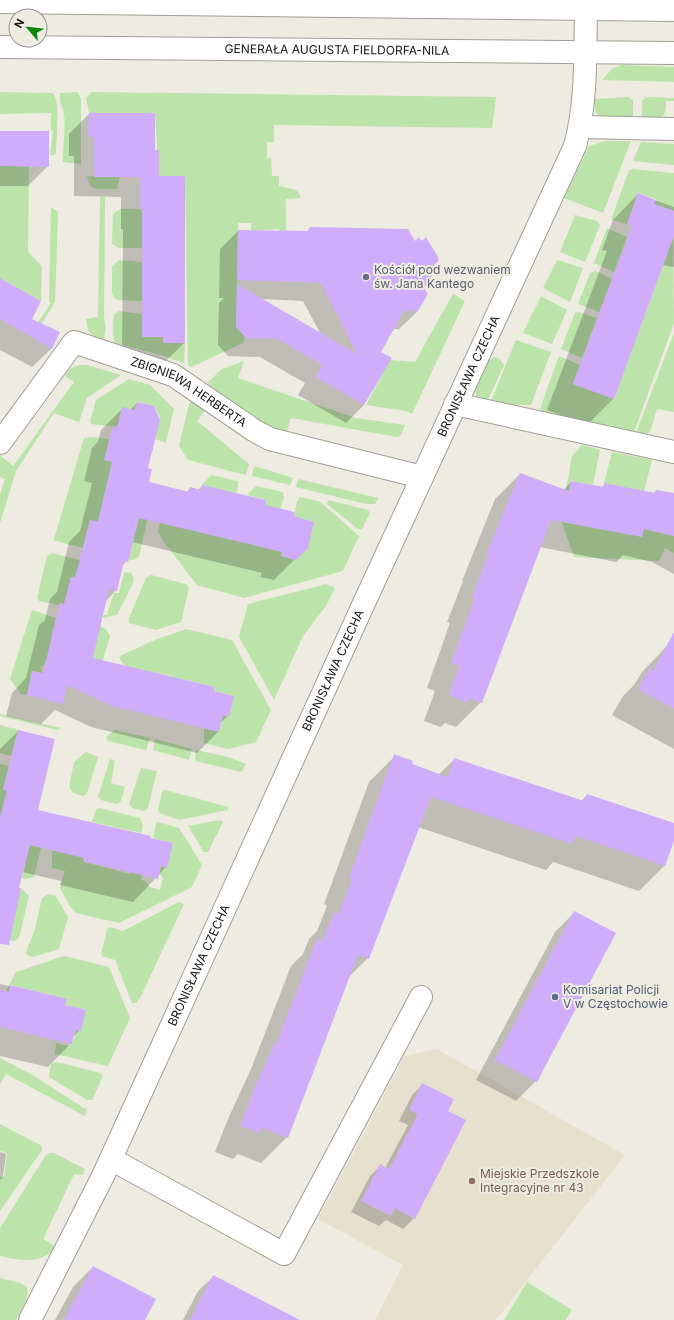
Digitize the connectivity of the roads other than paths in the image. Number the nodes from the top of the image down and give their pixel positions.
1 (0, 2) edge
2 (586, 8) junction
3 (674, 10) edge
4 (0, 47) edge
5 (585, 51) junction
6 (674, 53) edge
7 (580, 127) junction
8 (674, 129) edge
9 (455, 404) junction
10 (0, 443) edge
11 (674, 452) edge
12 (422, 477) junction
13 (421, 997) dead end
14 (110, 1159) junction
15 (30, 1320) edge

1 - 2 street
2 - 3 street
2 - 5 street, BRONISŁAWA CZECHA
4 - 5 street, GENERAŁA AUGUSTA FIELDORFA-NILA
5 - 6 street, GENERAŁA AUGUSTA FIELDORFA-NILA
5 - 7 street, BRONISŁAWA CZECHA
7 - 8 street
7 - 9 street, BRONISŁAWA CZECHA
9 - 11 street
9 - 12 street, BRONISŁAWA CZECHA
10 - 12 street, ZBIGNIEWA HERBERTA
12 - 14 street, BRONISŁAWA CZECHA
13 - 14 street
14 - 15 street, BRONISŁAWA CZECHA

